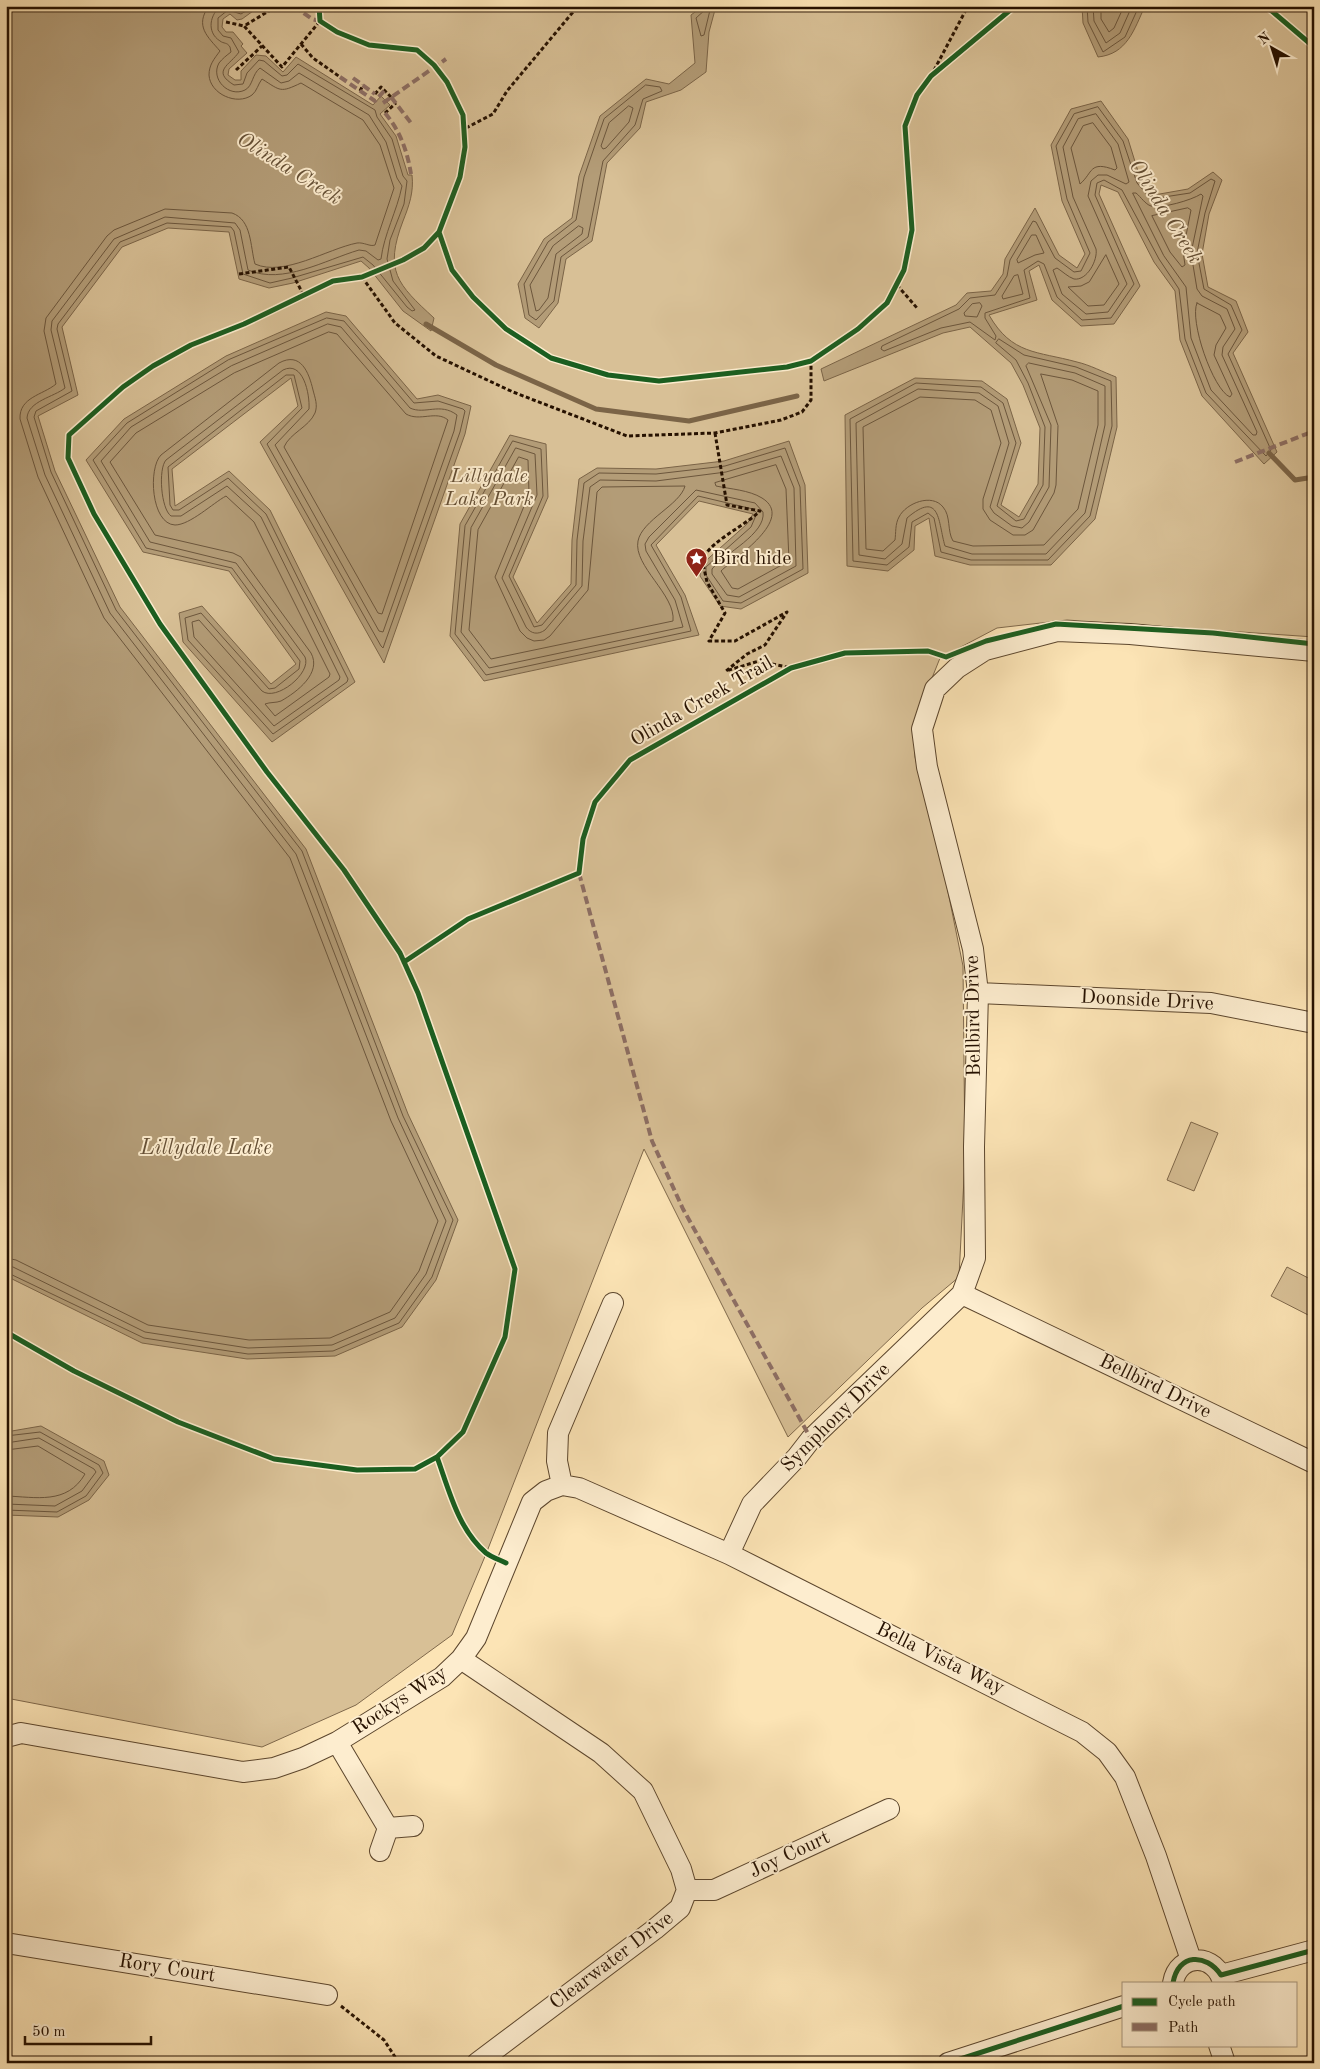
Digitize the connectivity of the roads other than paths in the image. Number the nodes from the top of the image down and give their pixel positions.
1 (1314, 651) edge
2 (978, 993) junction
3 (1314, 1023) edge
4 (962, 1294) junction
5 (613, 1303) dead end
6 (1314, 1463) edge
7 (562, 1485) junction
8 (729, 1554) junction
9 (461, 1659) junction
10 (6, 1737) edge
11 (337, 1742) junction
12 (889, 1809) dead end
13 (413, 1826) dead end
14 (388, 1828) junction
15 (380, 1851) dead end
16 (687, 1890) junction
17 (6, 1943) edge
18 (1314, 1950) edge
19 (1191, 1960) junction
20 (1222, 1979) edge
21 (1173, 1982) edge
22 (327, 1995) road end
23 (1122, 2007) edge
24 (1219, 2046) edge
25 (477, 2063) edge
26 (948, 2063) edge
27 (1225, 2063) edge

1 - 2 street, Bellbird Drive
2 - 3 street, Doonside Drive
2 - 4 street, Bellbird Drive
4 - 6 street, Bellbird Drive
4 - 8 street, Symphony Drive
5 - 7 street
7 - 8 street, Bella Vista Way
7 - 9 street, Rockys Way
8 - 19 street, Bella Vista Way
9 - 11 street, Rockys Way
9 - 16 street, Clearwater Drive
10 - 11 street, Rockys Way
11 - 14 street
12 - 16 street, Joy Court
13 - 14 street
14 - 15 street
16 - 25 street, Clearwater Drive
17 - 22 street, Rory Court
18 - 20 street
19 - 20 street
19 - 21 street
23 - 26 street
24 - 27 street

